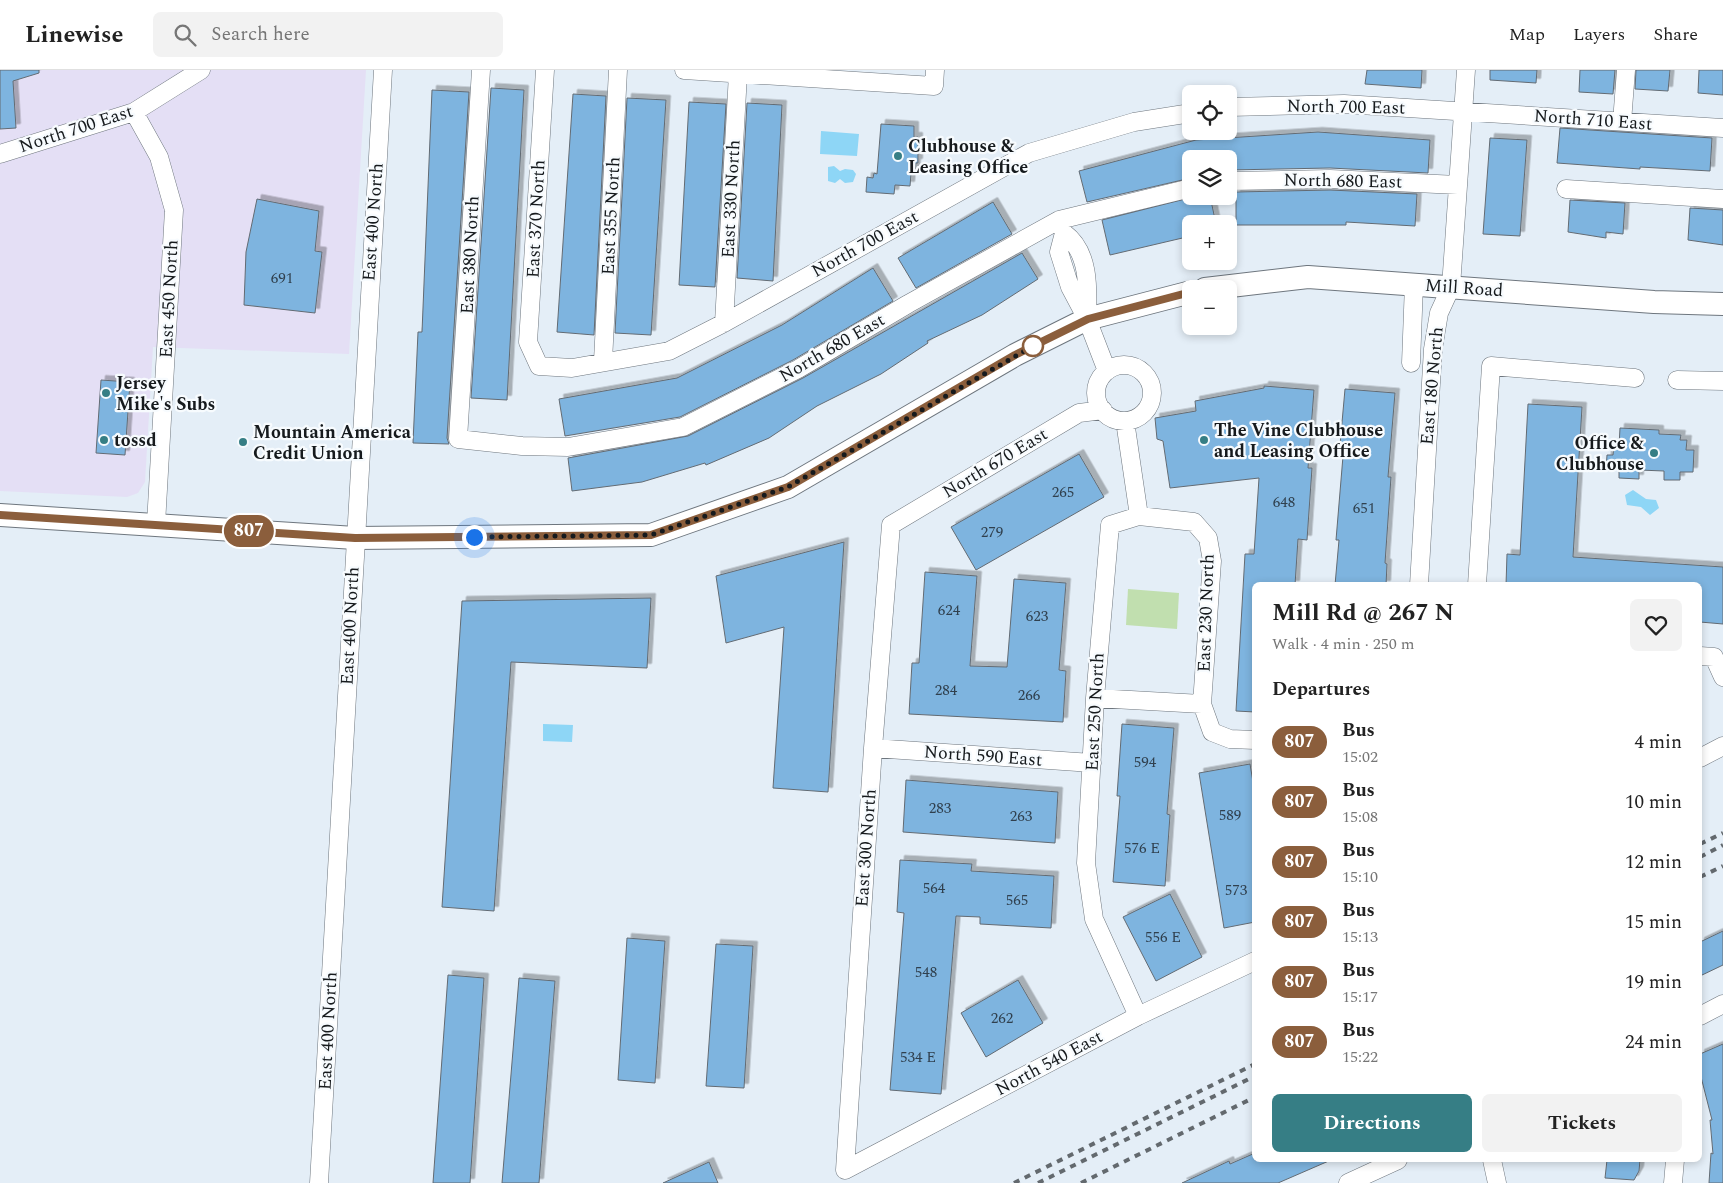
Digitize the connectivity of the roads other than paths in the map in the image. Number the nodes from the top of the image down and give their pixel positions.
1 (201, 70) edge
2 (383, 70) edge
3 (481, 70) edge
4 (545, 70) edge
5 (618, 70) edge
6 (684, 70) edge
7 (1466, 70) edge
8 (1626, 70) edge
9 (738, 74) junction
10 (934, 78) edge
11 (1237, 107) edge
12 (1463, 110) junction
13 (134, 112) junction
14 (1182, 114) edge
15 (1622, 122) junction
16 (1723, 128) edge
17 (0, 154) edge
18 (1237, 181) edge
19 (1458, 185) junction
20 (1566, 189) dead end
21 (1182, 190) edge
22 (1723, 199) edge
23 (1414, 284) junction
24 (1237, 285) edge
25 (1451, 287) junction
26 (1182, 294) edge
27 (1723, 304) edge
28 (1088, 319) junction
29 (724, 323) junction
30 (603, 361) junction
31 (1411, 363) dead end
32 (539, 366) joint
33 (1107, 371) junction
34 (1636, 378) dead end
35 (1677, 380) dead end
36 (1723, 380) edge
37 (1102, 410) junction
38 (1125, 421) junction
39 (458, 439) joint
40 (0, 515) edge
41 (1139, 516) junction
42 (156, 524) junction
43 (891, 525) joint
44 (355, 538) junction
45 (1420, 582) edge
46 (1477, 582) edge
47 (1702, 656) edge
48 (1723, 677) edge
49 (1095, 698) junction
50 (1202, 704) junction
51 (1252, 740) edge
52 (1723, 746) edge
53 (873, 748) junction
54 (1702, 757) edge
55 (1092, 764) junction
56 (1252, 963) edge
57 (1723, 1004) edge
58 (1702, 1015) edge
59 (1138, 1016) junction
60 (1394, 1162) edge
61 (1492, 1162) edge
62 (1675, 1162) edge
63 (845, 1170) joint
64 (319, 1183) edge
65 (1348, 1183) edge
66 (1497, 1183) edge
67 (1673, 1183) edge

1 - 13 street, North 700 East
2 - 44 street, East 400 North
3 - 39 street, East 380 North
4 - 32 street, East 370 North
5 - 30 street, East 355 North
6 - 9 street
7 - 12 street, East 180 North
8 - 15 street
9 - 10 street
9 - 29 street, East 330 North
11 - 12 street, North 700 East
12 - 15 street, North 710 East
12 - 19 street, East 180 North
13 - 17 street, North 700 East
13 - 42 street, East 450 North
14 - 29 street, North 700 East
15 - 16 street, North 710 East
18 - 19 street, North 680 East
19 - 25 street, East 180 North
20 - 22 street
21 - 39 street, North 680 East
23 - 24 main road, Mill Road
23 - 25 main road, Mill Road
23 - 31 street, East 180 North
25 - 27 main road, Mill Road
25 - 45 street, East 180 North
26 - 28 main road
28 - 33 street
28 - 44 main road
29 - 30 street, North 700 East
30 - 32 street, North 700 East
33 - 37 street
33 - 38 street
34 - 46 street
35 - 36 street
37 - 38 street
37 - 43 street, North 670 East
38 - 41 street
40 - 42 main road
41 - 49 street, East 250 North
41 - 50 street, East 230 North
42 - 44 main road
43 - 53 street, East 300 North
44 - 64 street, East 400 North
47 - 48 street
49 - 50 street
49 - 55 street, East 250 North
50 - 51 street
52 - 54 street
53 - 55 street, North 590 East
53 - 63 street, East 300 North
55 - 59 street, East 250 North
56 - 59 street, North 540 East
57 - 58 street
59 - 63 street, North 540 East
60 - 65 street
61 - 66 street
62 - 67 street

